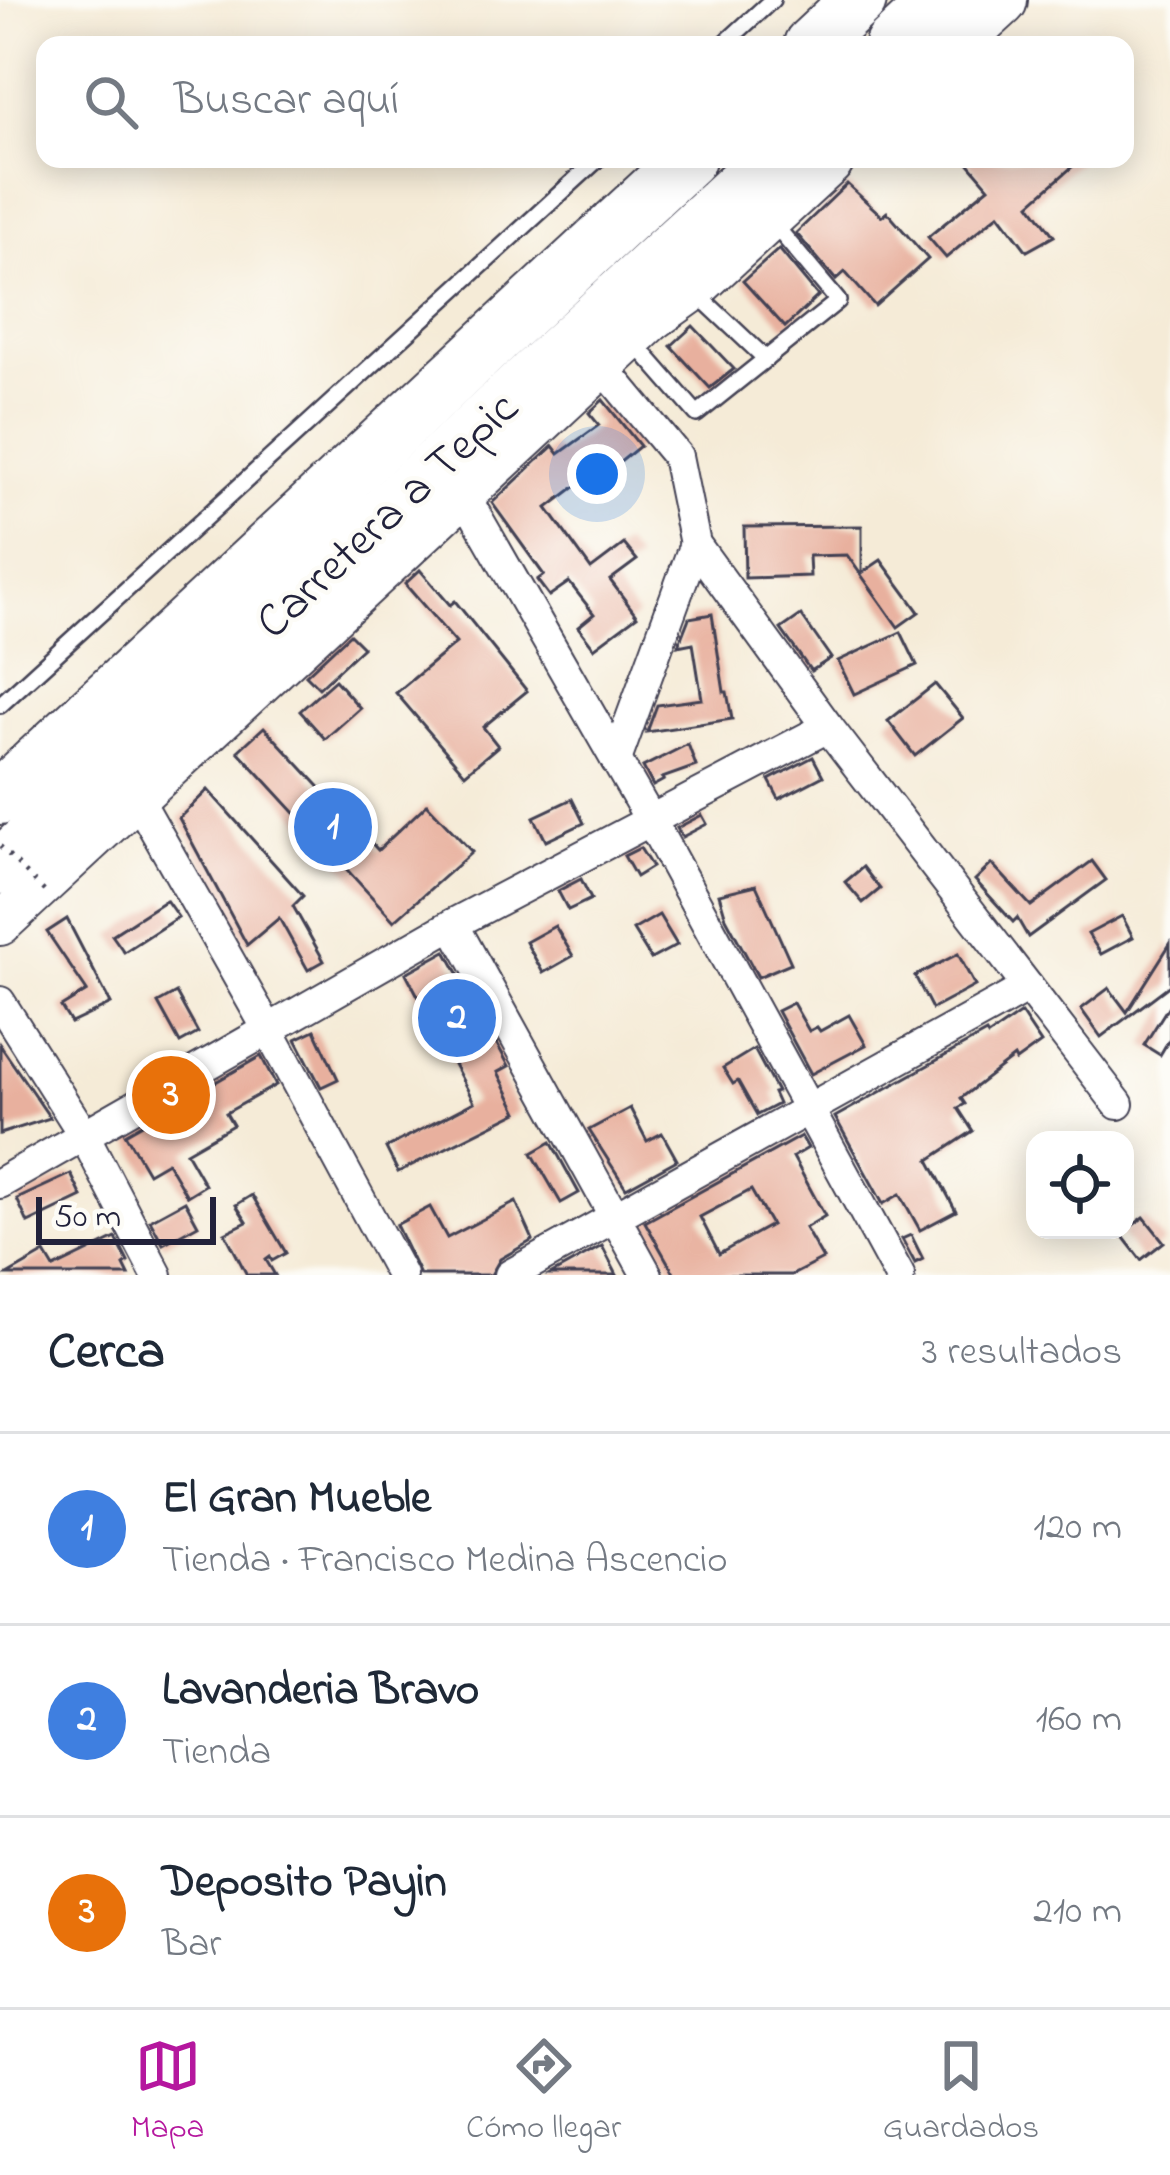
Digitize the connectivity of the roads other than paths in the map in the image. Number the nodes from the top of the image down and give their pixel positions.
1 (772, 0) edge
2 (860, 0) edge
3 (940, 0) edge
4 (1000, 0) edge
5 (732, 36) edge
6 (821, 36) edge
7 (902, 36) edge
8 (961, 36) edge
9 (588, 168) edge
10 (678, 168) edge
11 (761, 168) edge
12 (817, 168) edge
13 (766, 215) junction
14 (688, 286) junction
15 (617, 352) junction
16 (766, 359) junction
17 (449, 481) junction
18 (695, 544) junction
19 (0, 705) edge
20 (82, 720) junction
21 (828, 727) junction
22 (616, 760) junction
23 (125, 778) junction
24 (0, 797) edge
25 (650, 819) junction
26 (0, 867) edge
27 (0, 923) edge
28 (453, 925) junction
29 (1028, 987) junction
30 (0, 1002) edge
31 (269, 1030) junction
32 (1118, 1104) dead end
33 (808, 1113) junction
34 (84, 1135) junction
35 (0, 1183) edge
36 (616, 1215) junction
37 (157, 1275) edge
38 (401, 1275) edge
39 (510, 1275) edge
40 (647, 1275) edge
41 (899, 1275) edge

1 - 5 lane
2 - 6 highway
3 - 7 highway
4 - 8 highway
9 - 19 lane
10 - 20 highway, Carretera a Tepic
11 - 17 highway, Carretera a Tepic
12 - 13 highway
13 - 14 highway
13 - 16 lane
14 - 15 main road
14 - 16 lane
14 - 17 highway
15 - 16 lane
15 - 17 main road
15 - 18 street
17 - 22 street
17 - 23 highway, Carretera a Tepic
18 - 21 street
18 - 22 street
20 - 23 street
20 - 24 highway, Carretera a Tepic
21 - 25 street
21 - 29 street
22 - 25 street
23 - 26 highway, Carretera a Tepic
23 - 27 main road
23 - 31 street
25 - 28 street
25 - 33 street
28 - 31 street
28 - 36 street
29 - 32 street
29 - 33 street
30 - 34 street
31 - 34 street
31 - 38 street
33 - 36 street
33 - 41 street
34 - 35 street
34 - 37 street
36 - 39 street
36 - 40 street

